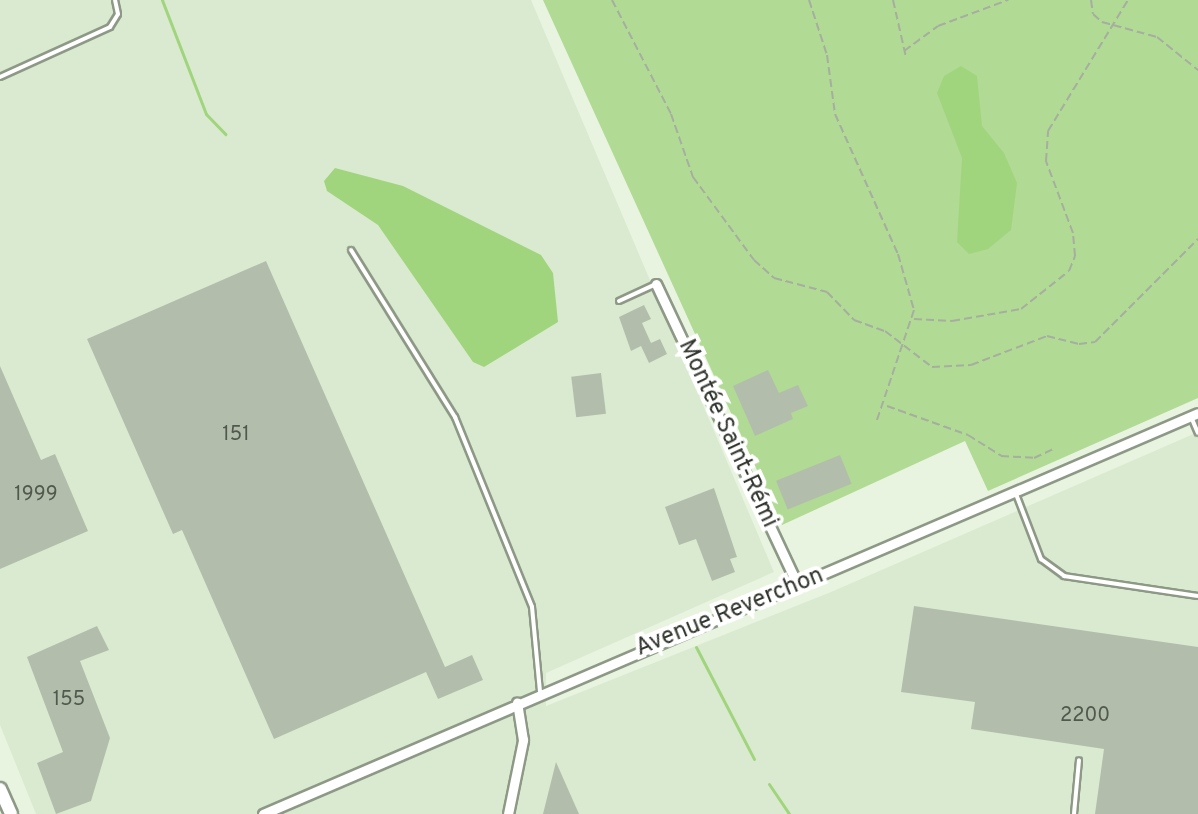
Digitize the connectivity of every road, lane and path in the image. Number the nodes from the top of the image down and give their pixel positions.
1 (115, 0) edge
2 (612, 0) edge
3 (809, 0) edge
4 (893, 0) edge
5 (1008, 0) edge
6 (1091, 0) edge
7 (1128, 0) edge
8 (1109, 25) junction
9 (904, 51) junction
10 (906, 57) dead end
11 (1198, 70) edge
12 (0, 77) edge
13 (1198, 239) edge
14 (351, 250) dead end
15 (656, 284) joint
16 (619, 301) dead end
17 (914, 319) junction
18 (903, 348) junction
19 (886, 406) junction
20 (1194, 415) edge
21 (876, 423) dead end
22 (1198, 433) edge
23 (1053, 449) dead end
24 (1016, 494) junction
25 (797, 584) junction
26 (1198, 596) edge
27 (540, 692) junction
28 (517, 702) junction
29 (1079, 760) dead end
30 (0, 789) edge
31 (11, 814) edge
32 (263, 814) edge
33 (508, 814) edge
34 (1074, 814) edge

1 - 12 lane
2 - 18 path
3 - 17 path
4 - 9 path
5 - 9 path
6 - 8 path
7 - 8 path
8 - 11 path
8 - 17 path
9 - 10 path
13 - 18 path
14 - 27 lane
15 - 16 lane
15 - 25 street, Montée Saint-Rémi
17 - 18 path
18 - 19 path
19 - 21 path
19 - 23 path
20 - 22 lane
20 - 24 street, Avenue Reverchon
24 - 25 street, Avenue Reverchon
24 - 26 lane
25 - 27 street, Avenue Reverchon
27 - 28 street, Avenue Reverchon
28 - 32 street, Avenue Reverchon
28 - 33 street
29 - 34 lane
30 - 31 main road

